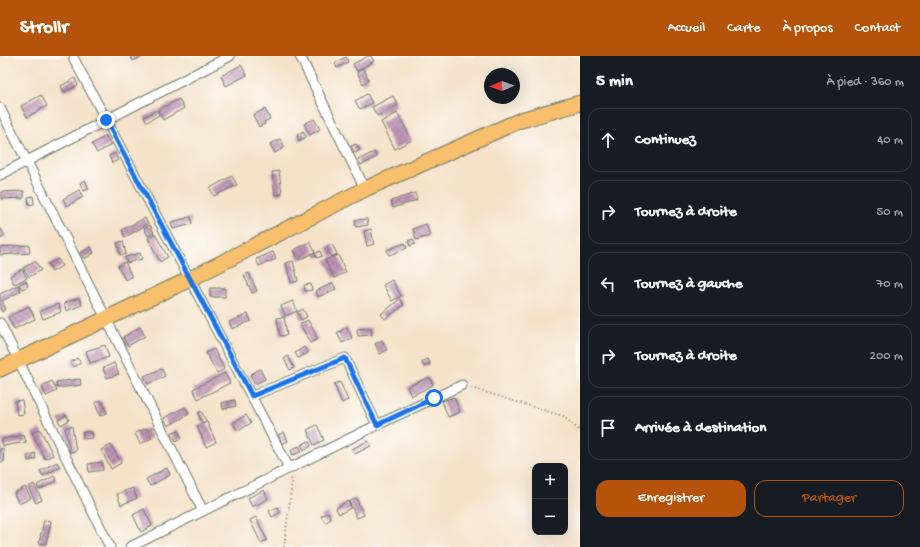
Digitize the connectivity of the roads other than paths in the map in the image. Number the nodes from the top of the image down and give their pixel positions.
1 (230, 56) edge
2 (300, 56) edge
3 (74, 59) dead end
4 (580, 103) edge
5 (0, 108) edge
6 (106, 120) junction
7 (27, 161) junction
8 (0, 175) edge
9 (366, 189) junction
10 (190, 279) junction
11 (106, 319) junction
12 (0, 323) edge
13 (18, 360) junction
14 (0, 369) edge
15 (462, 385) road end
16 (252, 396) junction
17 (377, 425) junction
18 (289, 468) junction
19 (203, 511) junction
20 (110, 547) edge
21 (130, 547) edge

1 - 6 street
2 - 9 street
3 - 6 street
4 - 9 main road
5 - 7 street
6 - 7 street
6 - 10 street
7 - 8 street
7 - 11 street
9 - 10 main road
10 - 11 main road
10 - 16 street
11 - 13 main road
11 - 19 street
12 - 13 street
13 - 14 main road
13 - 20 street
15 - 17 street
16 - 17 street
16 - 18 street
17 - 18 street
18 - 19 street
19 - 21 street

